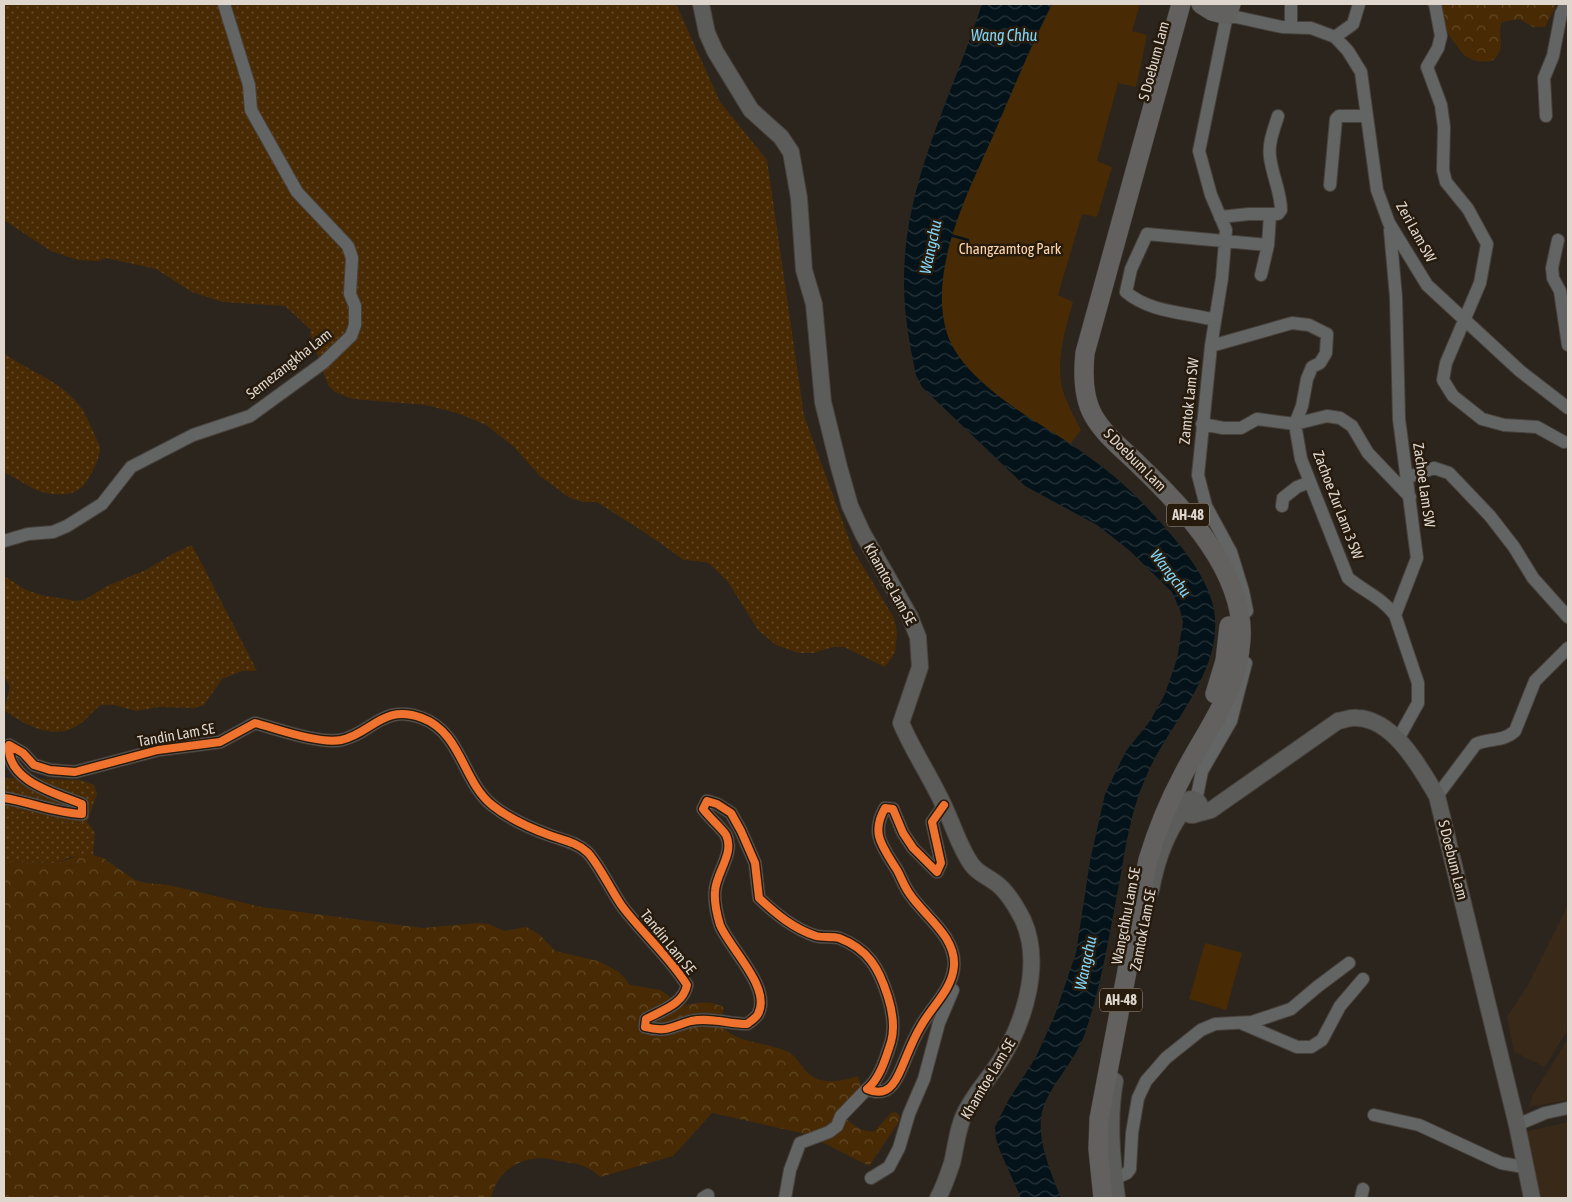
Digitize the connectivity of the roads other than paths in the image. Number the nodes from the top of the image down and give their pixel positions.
1 (224, 4) edge
2 (701, 4) edge
3 (1169, 4) edge
4 (1181, 4) edge
5 (1291, 4) edge
6 (1359, 4) edge
7 (1435, 4) edge
8 (1566, 4) edge
9 (1218, 8) edge
10 (1291, 27) junction
11 (1335, 37) junction
12 (1278, 116) dead end
13 (1367, 116) junction
14 (1546, 116) dead end
15 (1330, 185) dead end
16 (1270, 215) junction
17 (1220, 217) junction
18 (1389, 223) junction
19 (1558, 240) dead end
20 (1226, 241) junction
21 (1268, 245) junction
22 (1261, 275) dead end
23 (1215, 320) junction
24 (1465, 321) junction
25 (1568, 345) edge
26 (1211, 346) junction
27 (1568, 408) edge
28 (1202, 424) junction
29 (1295, 424) junction
30 (1564, 442) dead end
31 (1406, 478) junction
32 (1310, 482) junction
33 (1410, 497) junction
34 (1282, 506) dead end
35 (4, 541) edge
36 (1395, 615) junction
37 (1568, 617) edge
38 (1568, 648) edge
39 (1199, 735) junction
40 (1398, 739) junction
41 (1172, 784) junction
42 (1437, 796) junction
43 (4, 798) edge
44 (944, 805) junction
45 (1189, 806) junction
46 (1349, 963) dead end
47 (954, 968) junction
48 (1363, 978) dead end
49 (1241, 1023) junction
50 (866, 1089) junction
51 (1568, 1108) edge
52 (1374, 1115) dead end
53 (1517, 1125) junction
54 (1524, 1167) junction
55 (871, 1178) dead end
56 (1114, 1179) junction
57 (784, 1198) edge
58 (938, 1198) edge
59 (1092, 1198) edge
60 (1104, 1198) edge
61 (1117, 1198) edge
62 (1532, 1198) edge

1 - 35 street, Semezangkha Lam
2 - 44 main road, Khamtoe Lam SE
3 - 39 highway, S Doebum Lam / AH-48
4 - 39 highway, S Doebum Lam / AH-48
5 - 10 street
6 - 11 street
7 - 24 street
8 - 14 street
9 - 10 street, Zeri Lam SW
9 - 17 street, Zamtok Lam SW
10 - 11 street, Zeri Lam SW
11 - 13 street, Zeri Lam SW
12 - 16 street
13 - 15 street
13 - 18 street, Zeri Lam SW
16 - 17 street
16 - 21 street
17 - 20 street, Zamtok Lam SW
18 - 24 street, Zeri Lam SW
18 - 31 street, Zachoe Lam SW
19 - 25 street
20 - 21 street
20 - 23 street, Zamtok Lam SW
20 - 23 street
21 - 22 street
23 - 26 street, Zamtok Lam SW
24 - 27 street, Zeri Lam SW
24 - 30 street
26 - 28 street, Zamtok Lam SW
26 - 29 street, Zachoe Zur Lam 3 SW
28 - 29 street
28 - 45 street, Zamtok Lam SW
29 - 32 street, Zachoe Zur Lam 3 SW
29 - 33 street
31 - 33 street, Zachoe Lam SW
31 - 37 street
32 - 34 street
32 - 36 street, Zachoe Zur Lam 3 SW
33 - 36 street, Zachoe Lam SW
36 - 40 street
38 - 42 street
39 - 41 highway, S Doebum Lam / AH-48
40 - 42 main road, S Doebum Lam
40 - 45 main road, S Doebum Lam
41 - 45 highway, S Doebum Lam / AH-48
41 - 59 highway, Wangchhu Lam SE / AH-48
42 - 53 main road, S Doebum Lam
43 - 50 street, Tandin Lam SE
44 - 47 street
44 - 58 main road, Khamtoe Lam SE
45 - 56 main road, Zamtok Lam SE
45 - 60 highway, Wangchhu Lam SE / AH-48
46 - 49 street
47 - 50 street
47 - 55 street
48 - 49 street
49 - 56 street
50 - 57 street
51 - 53 street
52 - 54 street
53 - 54 main road, S Doebum Lam
54 - 62 main road, S Doebum Lam
56 - 61 main road, Zamtok Lam SE

